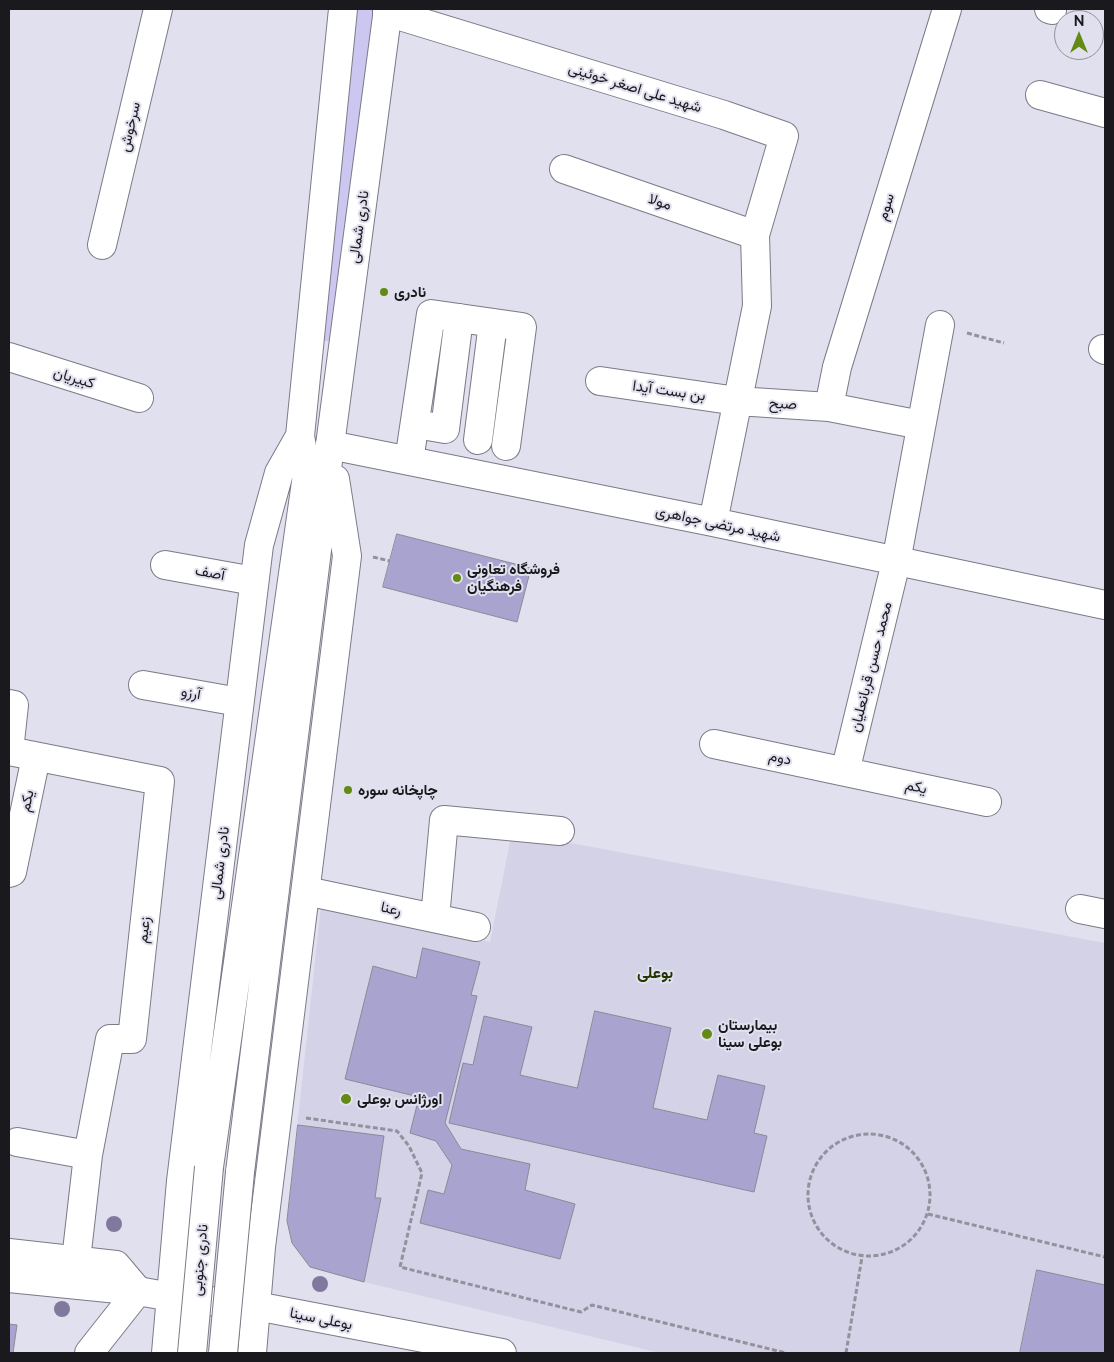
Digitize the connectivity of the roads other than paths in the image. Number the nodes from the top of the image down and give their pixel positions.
1 (158, 9) edge
2 (343, 9) edge
3 (947, 9) edge
4 (387, 11) edge
5 (1040, 95) dead end
6 (1105, 113) edge
7 (564, 169) dead end
8 (755, 235) junction
9 (102, 245) dead end
10 (493, 323) junction
11 (940, 325) road end
12 (9, 358) edge
13 (600, 381) dead end
14 (139, 398) dead end
15 (737, 401) junction
16 (830, 407) junction
17 (921, 425) junction
18 (300, 436) junction
19 (478, 440) dead end
20 (330, 445) junction
21 (506, 446) dead end
22 (409, 461) junction
23 (714, 522) junction
24 (896, 562) junction
25 (165, 565) dead end
26 (254, 581) junction
27 (1105, 605) edge
28 (143, 685) dead end
29 (239, 702) junction
30 (9, 704) edge
31 (714, 744) dead end
32 (36, 757) junction
33 (845, 772) junction
34 (987, 802) dead end
35 (560, 831) dead end
36 (9, 873) edge
37 (306, 891) junction
38 (435, 918) junction
39 (476, 927) dead end
40 (17, 1142) dead end
41 (88, 1154) junction
42 (209, 1168) joint
43 (240, 1172) joint
44 (261, 1247) junction
45 (9, 1253) edge
46 (174, 1255) junction
47 (76, 1260) junction
48 (9, 1278) edge
49 (138, 1291) junction
50 (171, 1297) junction
51 (256, 1306) junction
52 (89, 1353) edge
53 (167, 1353) edge
54 (192, 1353) edge
55 (223, 1353) edge
56 (246, 1353) edge
57 (252, 1353) edge
58 (502, 1353) edge

1 - 9 main road, سرخوش
2 - 18 main road, نادری شمالی
3 - 16 main road, سوم
4 - 8 main road, شهید علی اصغر خوئینی
4 - 20 main road, نادری شمالی
5 - 6 main road
7 - 8 main road, مولا
8 - 15 main road
10 - 19 main road
10 - 21 main road
10 - 22 main road
11 - 17 main road, محمد حسن قربانعلیان
12 - 14 main road, کبیریان
13 - 15 main road, بن بست آیدا
15 - 16 main road, صبح
15 - 23 main road
16 - 17 main road, صبح
17 - 24 main road, محمد حسن قربانعلیان
18 - 26 main road, نادری شمالی
18 - 42 main road, نادری شمالی
20 - 22 main road, شهید مرتضی جواهری
20 - 37 main road, نادری شمالی
20 - 43 main road, نادری شمالی
22 - 23 main road, شهید مرتضی جواهری
23 - 24 main road, شهید مرتضی جواهری
24 - 27 main road, شهید مرتضی جواهری
24 - 33 main road, محمد حسن قربانعلیان
25 - 26 main road, آصف
26 - 29 main road, نادری شمالی
28 - 29 main road, آرزو
29 - 46 main road, نادری شمالی
30 - 32 main road, زعیم
31 - 33 main road, دوم
32 - 36 main road, یکم
32 - 41 main road, زعیم
33 - 34 main road, یکم
35 - 38 main road
37 - 38 main road, رعنا
37 - 44 main road, نادری شمالی
38 - 39 main road, رعنا
40 - 41 main road
41 - 47 main road, زعیم
42 - 54 main road, نادری جنوبی, bridge
43 - 55 main road, نادری جنوبی, bridge
44 - 46 main road
44 - 51 main road, نادری شمالی
45 - 47 main road
46 - 50 main road, نادری شمالی
47 - 49 main road
48 - 49 main road, بوعلی سینا
49 - 50 main road, بوعلی سینا
49 - 52 main road
50 - 51 main road, بوعلی سینا
50 - 53 main road, نادری جنوبی
51 - 57 main road
51 - 58 main road, بوعلی سینا
53 - 56 main road

